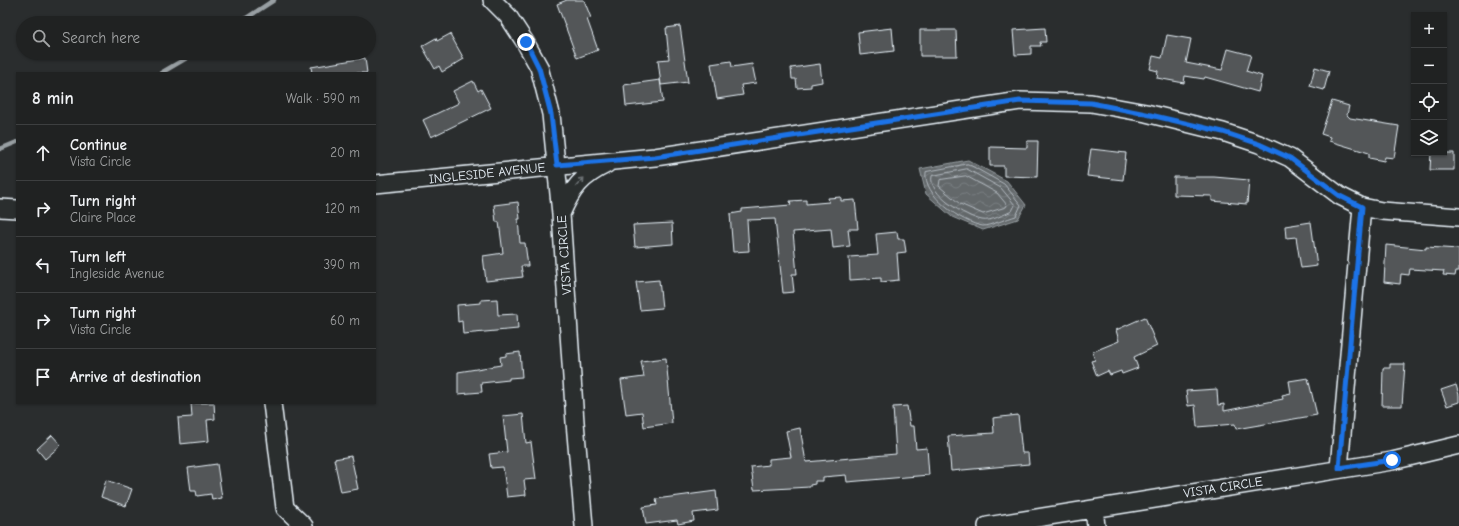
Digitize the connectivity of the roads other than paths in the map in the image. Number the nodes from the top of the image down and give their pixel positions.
1 (492, 0) edge
2 (610, 162) junction
3 (557, 165) junction
4 (376, 184) edge
5 (1362, 207) junction
6 (0, 208) edge
7 (16, 209) edge
8 (561, 214) junction
9 (1459, 217) edge
10 (272, 404) edge
11 (1459, 445) edge
12 (1339, 468) junction
13 (1094, 509) junction
14 (304, 526) edge
15 (584, 526) edge
16 (987, 526) edge
17 (1096, 526) edge

1 - 3 street, VISTA CIRCLE
2 - 3 street, INGLESIDE AVENUE
2 - 5 street, INGLESIDE AVENUE
8 -> 2 street
3 - 4 street, INGLESIDE AVENUE
3 - 8 street, VISTA CIRCLE
5 - 9 street, INGLESIDE AVENUE
5 - 12 street
6 - 7 street
8 - 15 street, VISTA CIRCLE
10 - 14 street
11 - 12 street, VISTA CIRCLE
12 - 13 street, VISTA CIRCLE
13 - 16 street, VISTA CIRCLE
13 - 17 street

